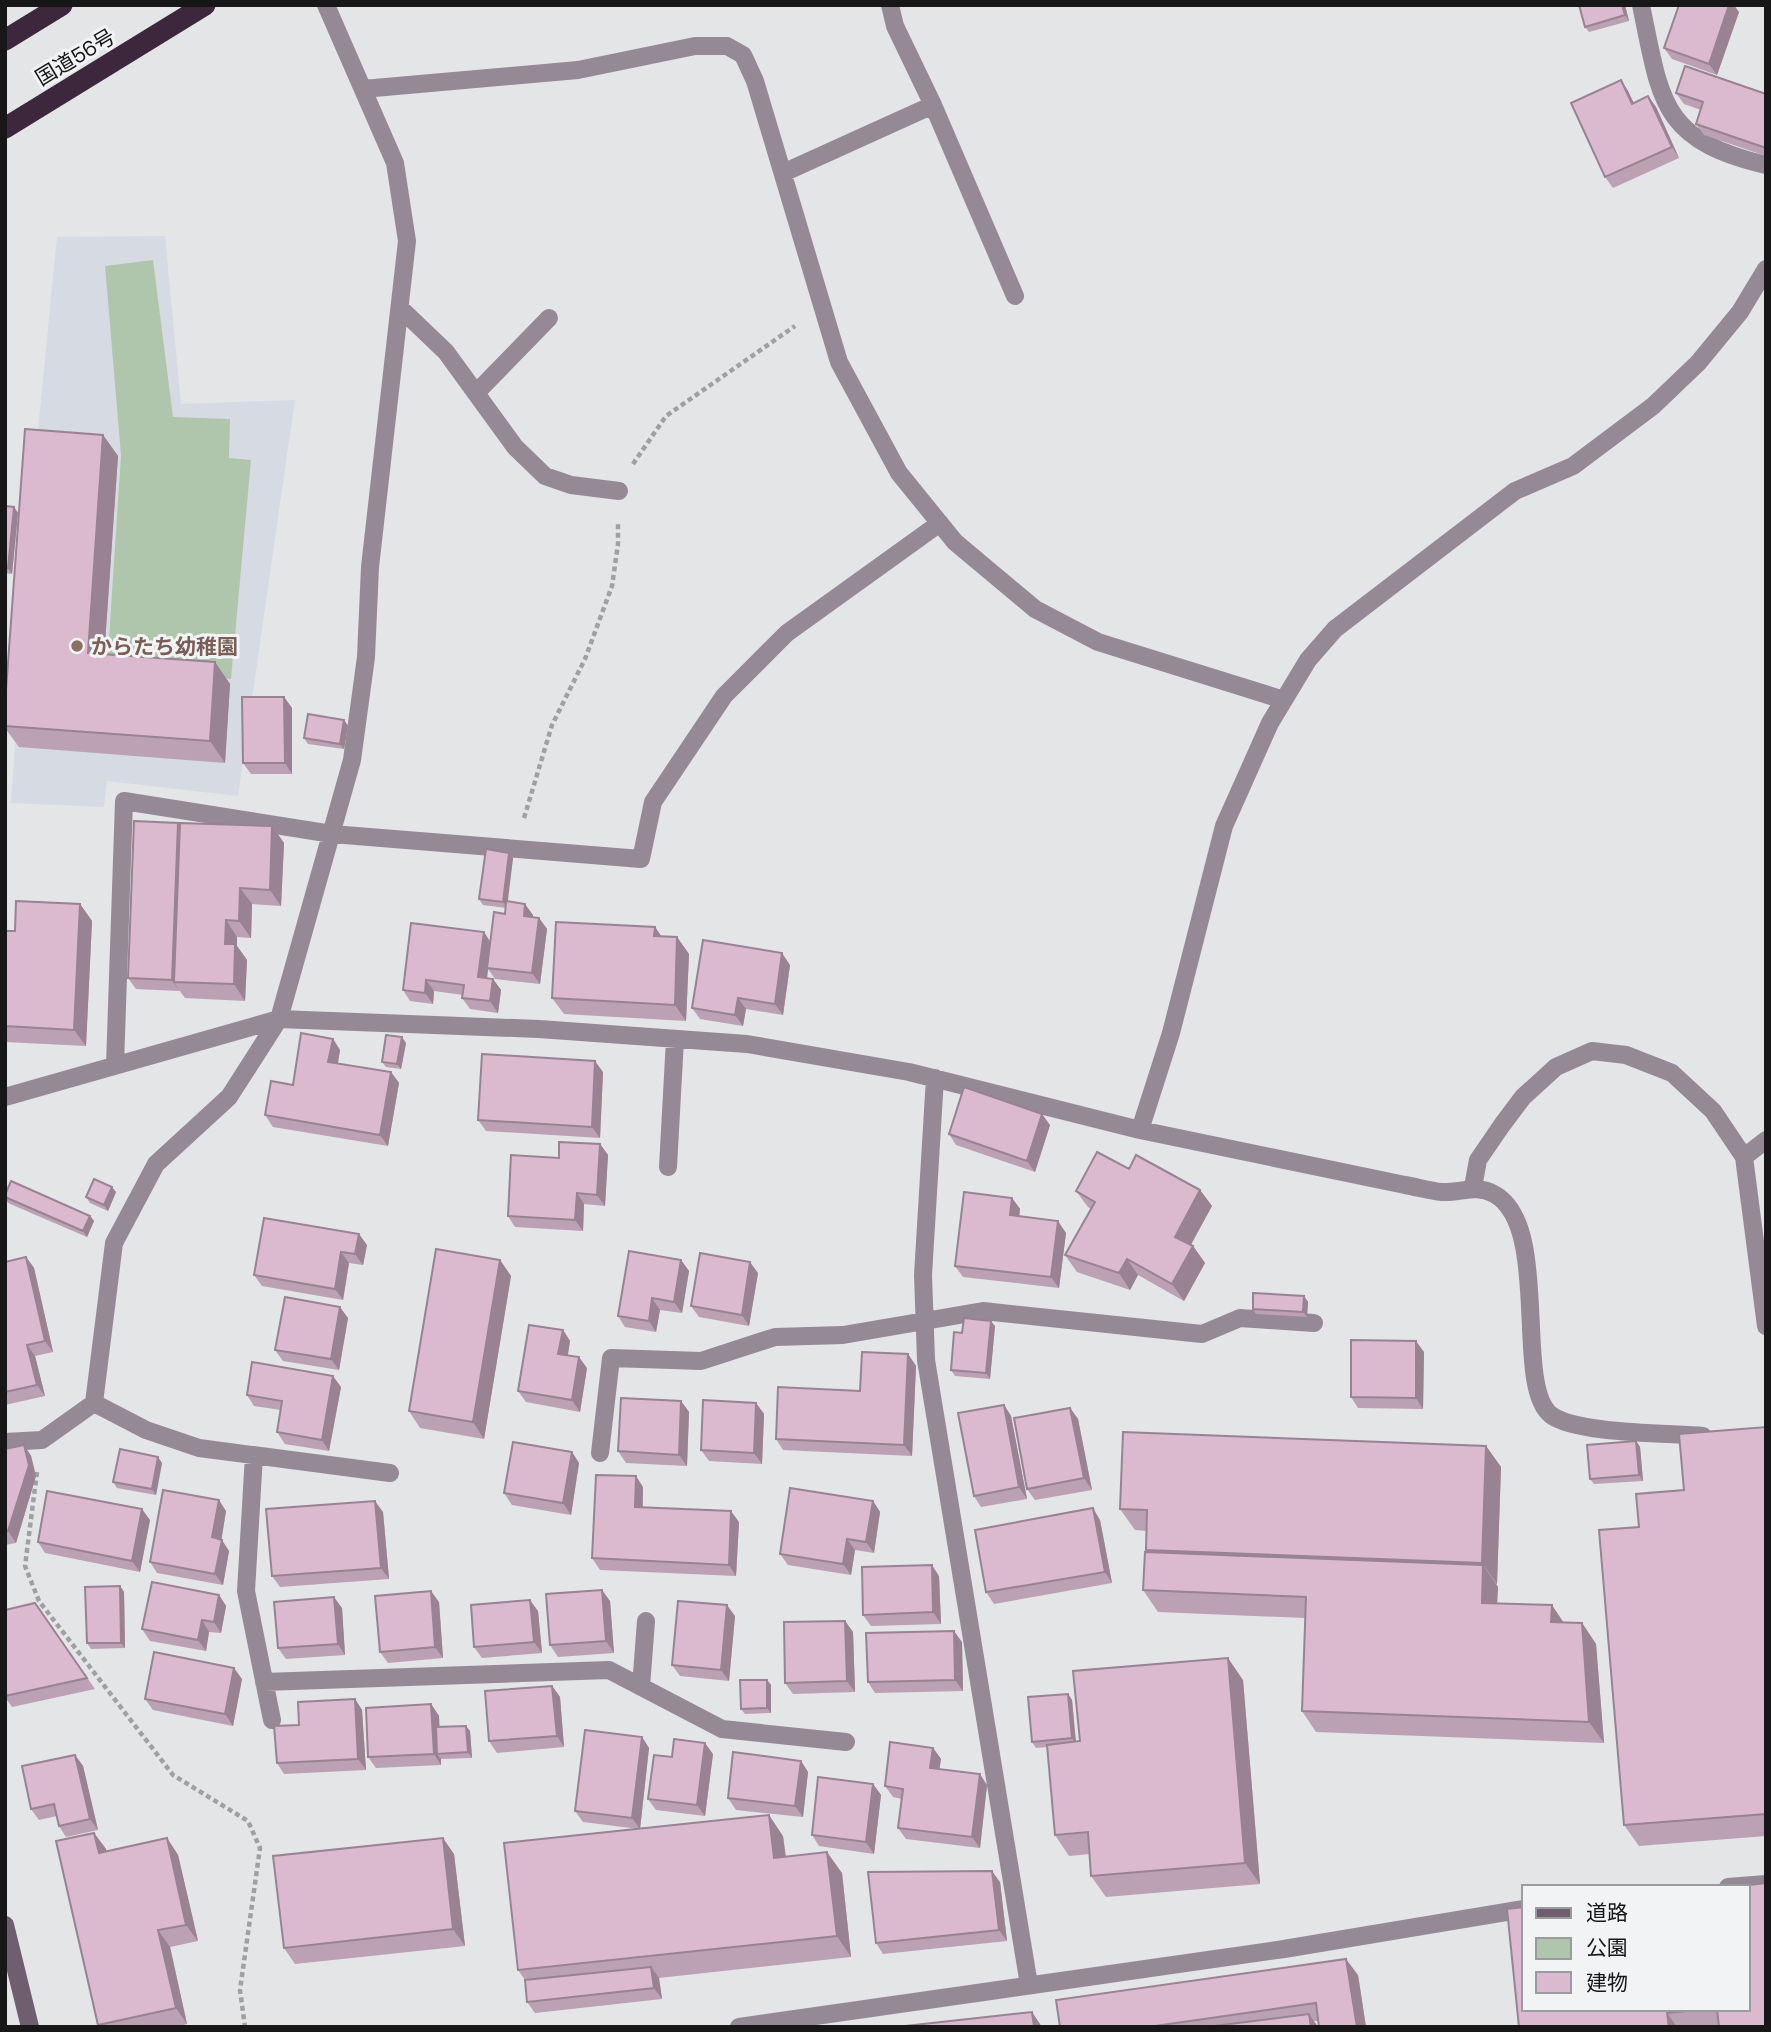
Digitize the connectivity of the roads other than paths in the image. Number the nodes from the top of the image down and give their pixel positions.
1 (62, 5) edge
2 (205, 5) edge
3 (326, 5) edge
4 (890, 5) edge
5 (1641, 5) edge
6 (5, 40) edge
7 (363, 89) junction
8 (933, 105) junction
9 (5, 128) edge
10 (1766, 165) edge
11 (783, 173) junction
12 (1766, 269) edge
13 (1016, 296) dead end
14 (400, 308) junction
15 (549, 318) dead end
16 (476, 393) junction
17 (619, 491) road end
18 (940, 523) junction
19 (1284, 700) junction
20 (332, 834) junction
21 (279, 1019) junction
22 (675, 1039) junction
23 (115, 1065) junction
24 (935, 1078) junction
25 (5, 1097) edge
26 (1140, 1130) junction
27 (1766, 1140) edge
28 (1744, 1157) junction
29 (668, 1167) dead end
30 (1474, 1187) junction
31 (925, 1322) junction
32 (1314, 1323) dead end
33 (1766, 1326) edge
34 (94, 1403) junction
35 (1723, 1437) edge
36 (5, 1442) edge
37 (600, 1453) dead end
38 (254, 1455) junction
39 (390, 1473) dead end
40 (646, 1621) dead end
41 (264, 1682) junction
42 (641, 1687) junction
43 (272, 1720) dead end
44 (846, 1742) dead end
45 (1522, 1909) edge
46 (5, 1925) edge
47 (1030, 1985) junction
48 (30, 2027) edge
49 (739, 2027) edge

1 - 6 highway
2 - 9 highway, 国道56号
3 - 7 street
4 - 8 street
5 - 10 street
7 - 11 street
7 - 14 street
8 - 11 street
8 - 13 street
11 - 18 street
12 - 19 street
14 - 16 street
14 - 20 street
15 - 16 street
16 - 17 street
18 - 19 street
18 - 20 street
19 - 26 street
20 - 21 street
20 - 23 street
21 - 22 street
21 - 23 street
21 - 34 street
22 - 24 street
22 - 29 street
23 - 25 street
24 - 26 street
24 - 31 street
26 - 30 street
27 - 28 street
28 - 30 street
28 - 33 street
30 - 35 street
31 - 32 street
31 - 37 street
31 - 47 street
34 - 36 street
34 - 38 street
38 - 39 street
38 - 41 street
40 - 42 street
41 - 42 street
41 - 43 street
42 - 44 street
45 - 47 street
46 - 48 street
47 - 49 street

